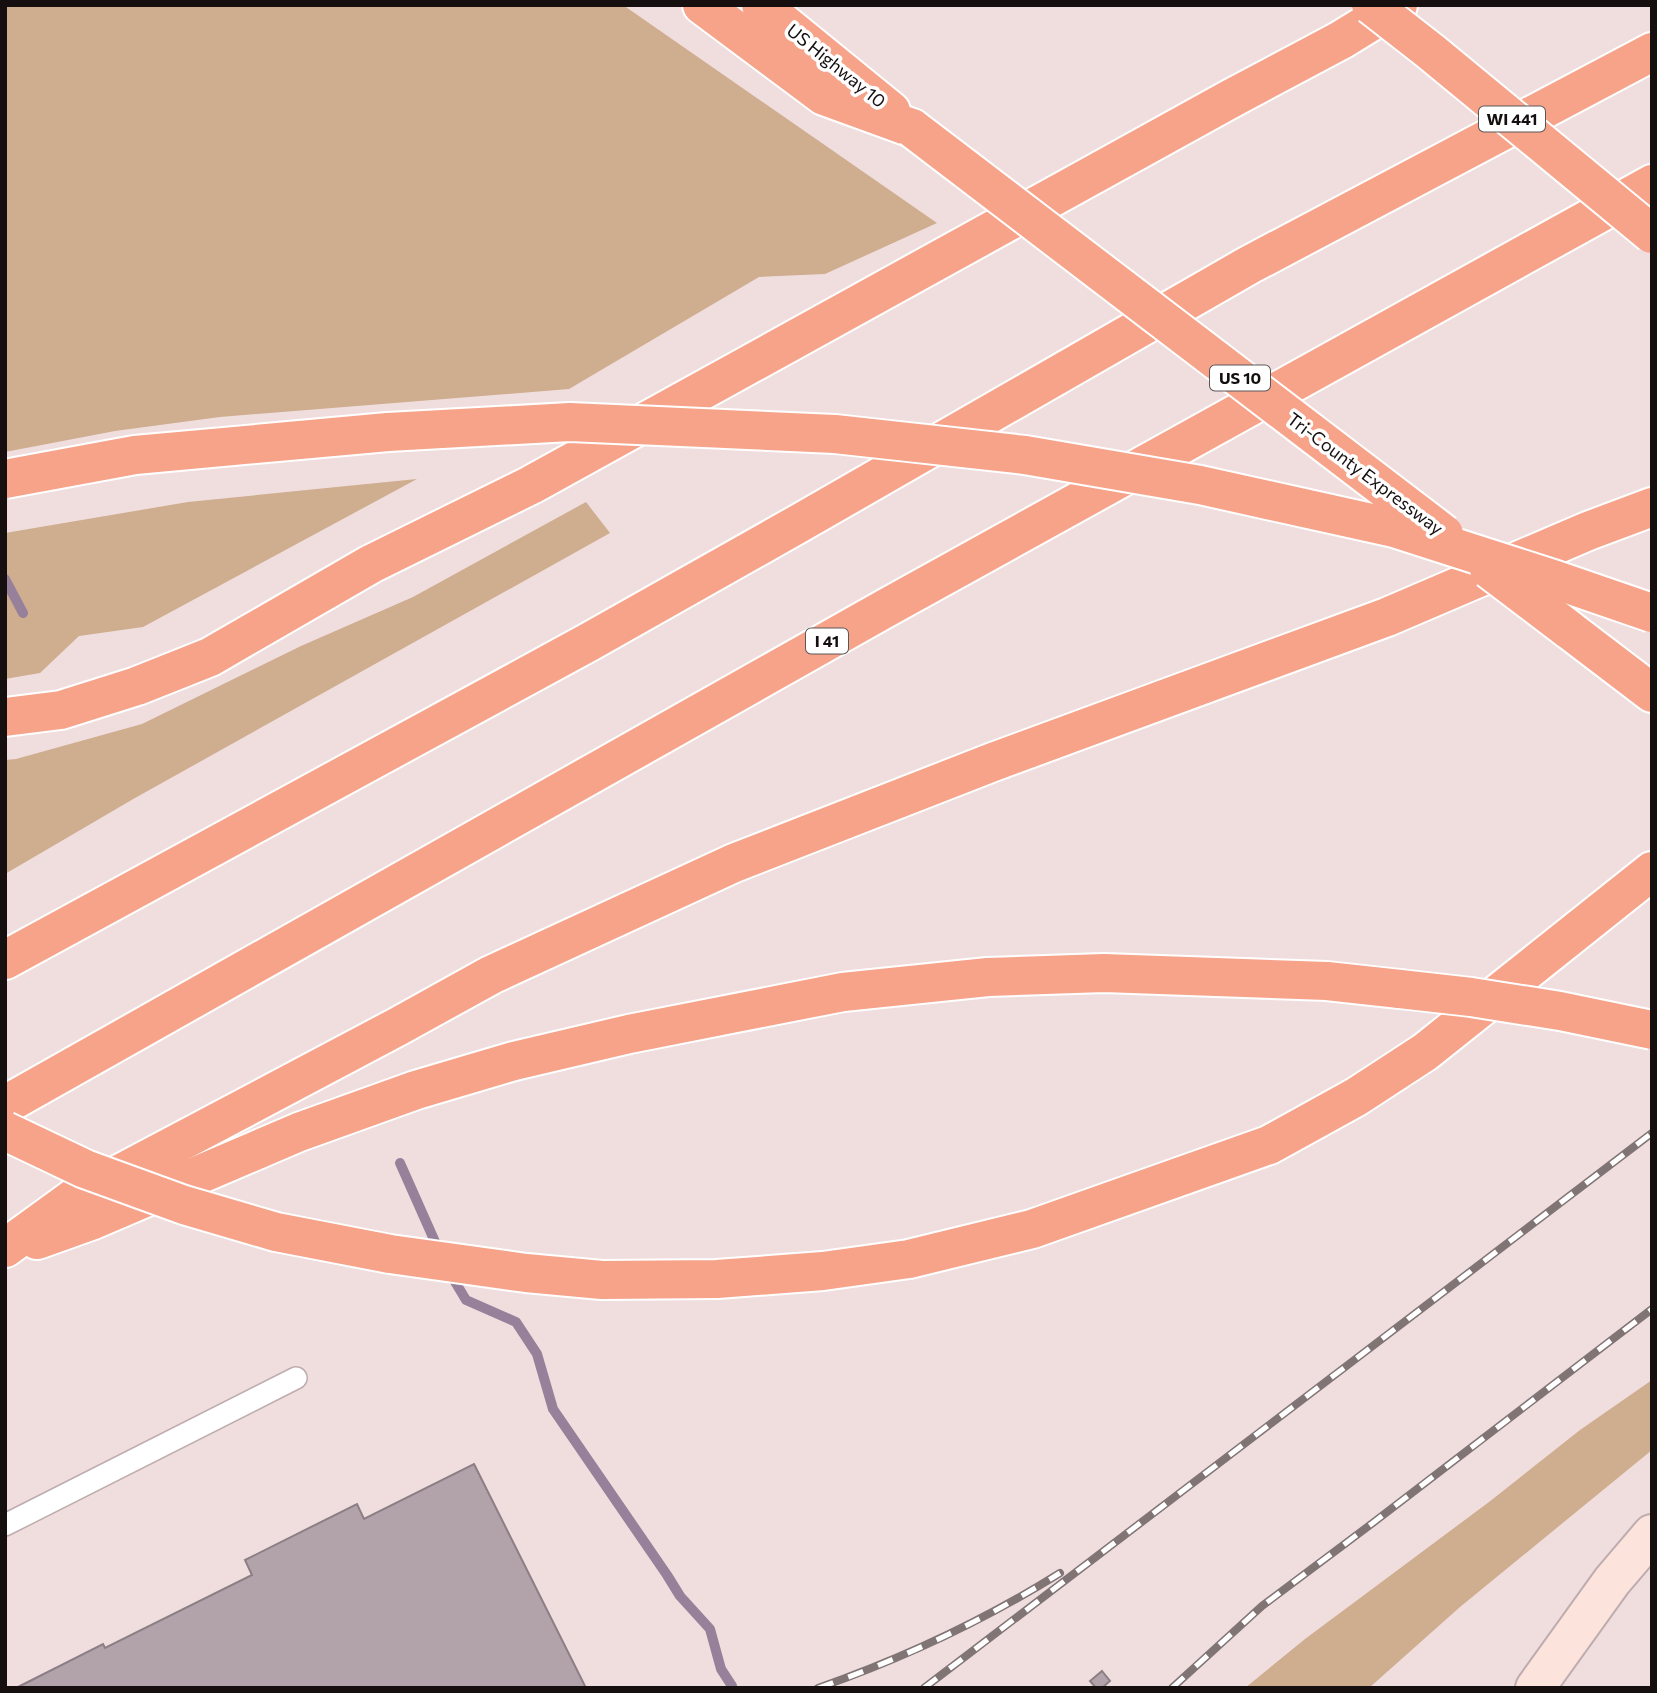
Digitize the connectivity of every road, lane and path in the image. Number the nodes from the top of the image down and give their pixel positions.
1 (702, 5) edge
2 (761, 5) edge
3 (1371, 5) edge
4 (1398, 5) edge
5 (1652, 52) edge
6 (912, 128) junction
7 (1652, 184) edge
8 (1652, 234) edge
9 (5, 479) edge
10 (1652, 507) edge
11 (1652, 613) edge
12 (1652, 693) edge
13 (5, 717) edge
14 (1652, 871) edge
15 (5, 960) edge
16 (1652, 1030) edge
17 (5, 1105) edge
18 (5, 1131) edge
19 (5, 1250) edge
20 (296, 1378) dead end
21 (5, 1524) edge
22 (1652, 1534) edge
23 (1535, 1688) edge

1 - 6 highway
2 - 6 highway, US Highway 10 / US 10
3 - 8 highway, WI 441, bridge
4 - 13 highway
5 - 15 highway
6 - 12 highway, Tri-County Expressway / US 10, bridge
7 - 17 highway, I 41
9 - 11 highway, bridge
10 - 19 highway
14 - 18 highway, bridge
16 - 19 highway, bridge
20 - 21 lane
22 - 23 street

